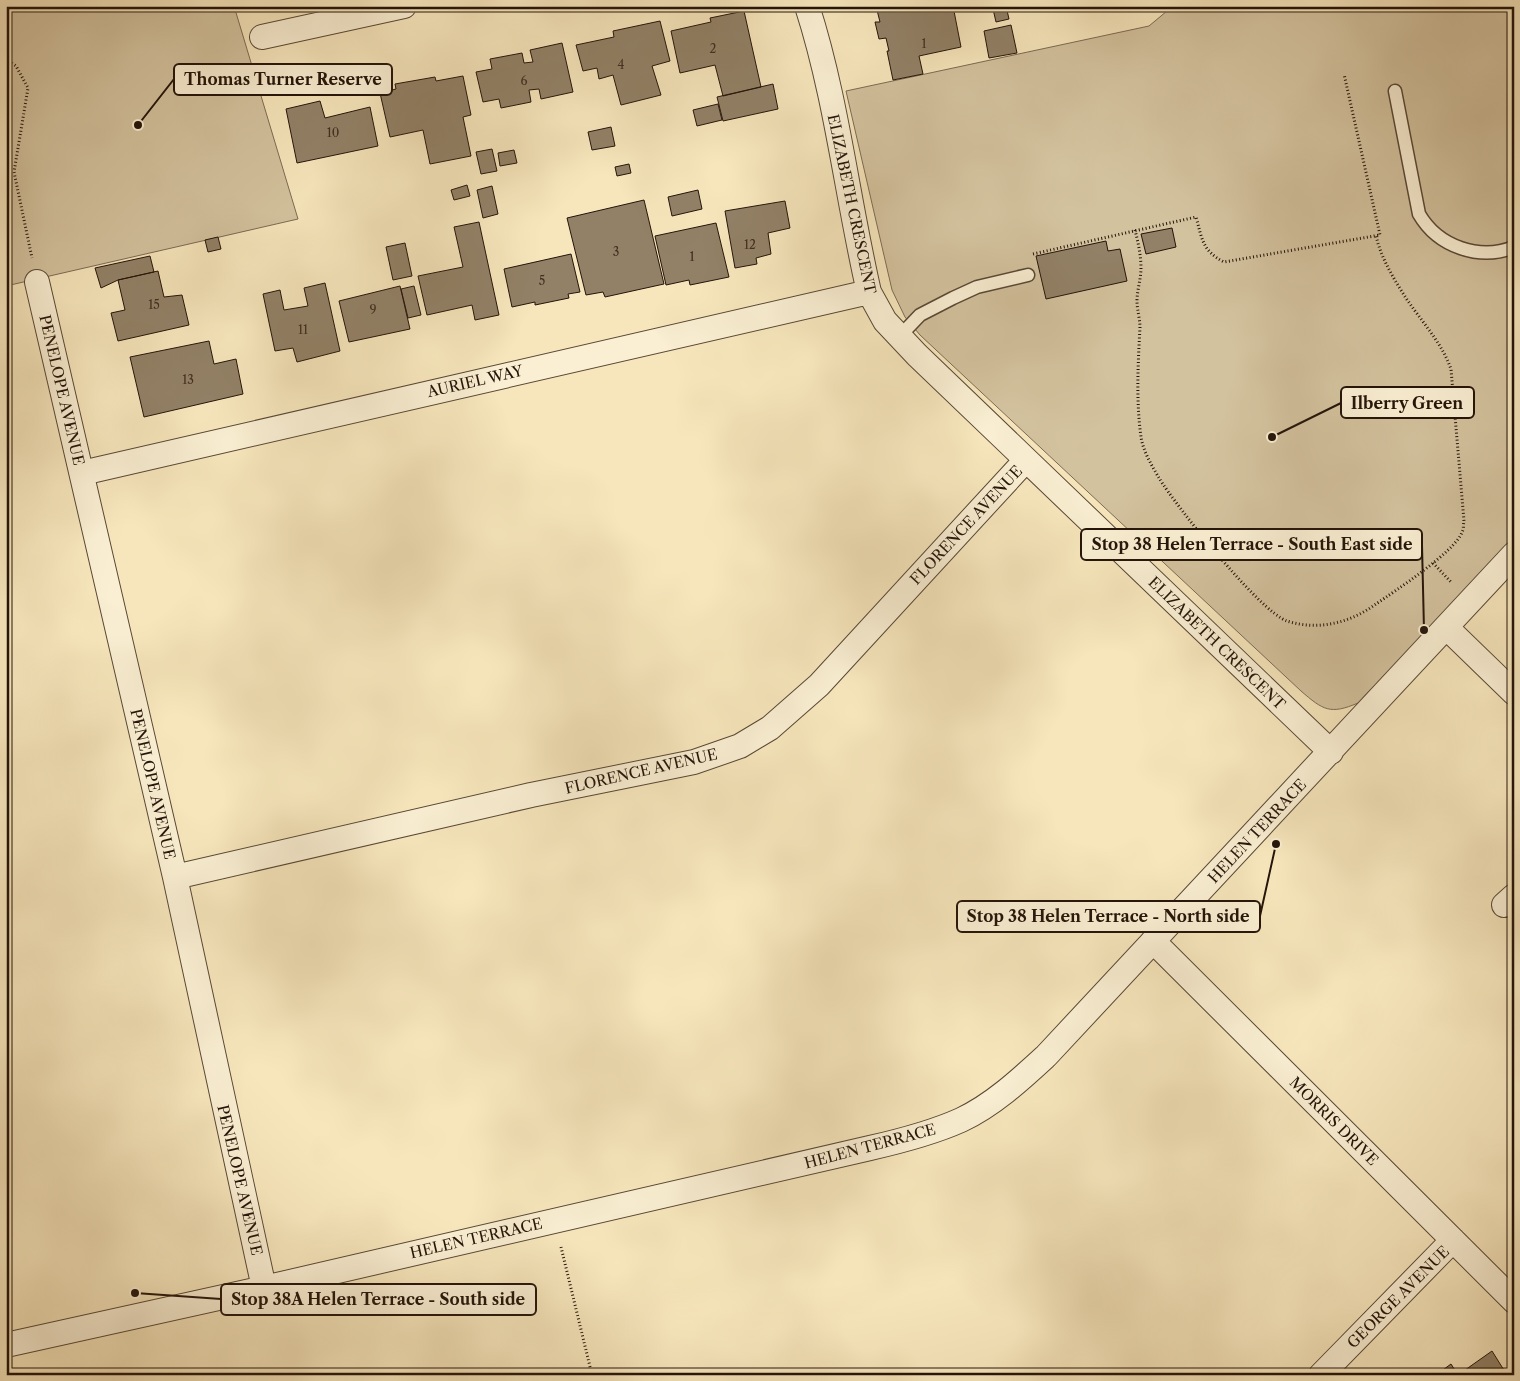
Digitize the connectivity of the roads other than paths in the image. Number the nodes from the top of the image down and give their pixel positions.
1 (807, 6) edge
2 (399, 7) edge
3 (262, 37) dead end
4 (1395, 91) dead end
5 (1514, 247) edge
6 (1028, 275) dead end
7 (37, 282) road end
8 (869, 292) junction
9 (899, 337) junction
10 (1026, 460) junction
11 (82, 473) junction
12 (1514, 554) edge
13 (1446, 627) junction
14 (1514, 693) edge
15 (1331, 752) junction
16 (174, 877) junction
17 (1154, 941) junction
18 (1453, 1240) junction
19 (264, 1288) junction
20 (1514, 1301) edge
21 (6, 1345) edge
22 (1321, 1375) edge

1 - 8 street, ELIZABETH CRESCENT
2 - 3 street
4 - 5 lane
6 - 9 lane
7 - 11 street, PENELOPE AVENUE
8 - 9 street, ELIZABETH CRESCENT
8 - 11 street, AURIEL WAY
9 - 10 street, ELIZABETH CRESCENT
10 - 15 street, ELIZABETH CRESCENT
10 - 16 street, FLORENCE AVENUE
11 - 16 street, PENELOPE AVENUE
12 - 13 street, HELEN TERRACE
13 - 14 street
13 - 15 street, HELEN TERRACE
15 - 17 street, HELEN TERRACE
16 - 19 street, PENELOPE AVENUE
17 - 18 street, MORRIS DRIVE
17 - 19 street, HELEN TERRACE
18 - 20 street, MORRIS DRIVE
18 - 22 street, GEORGE AVENUE
19 - 21 street, HELEN TERRACE

